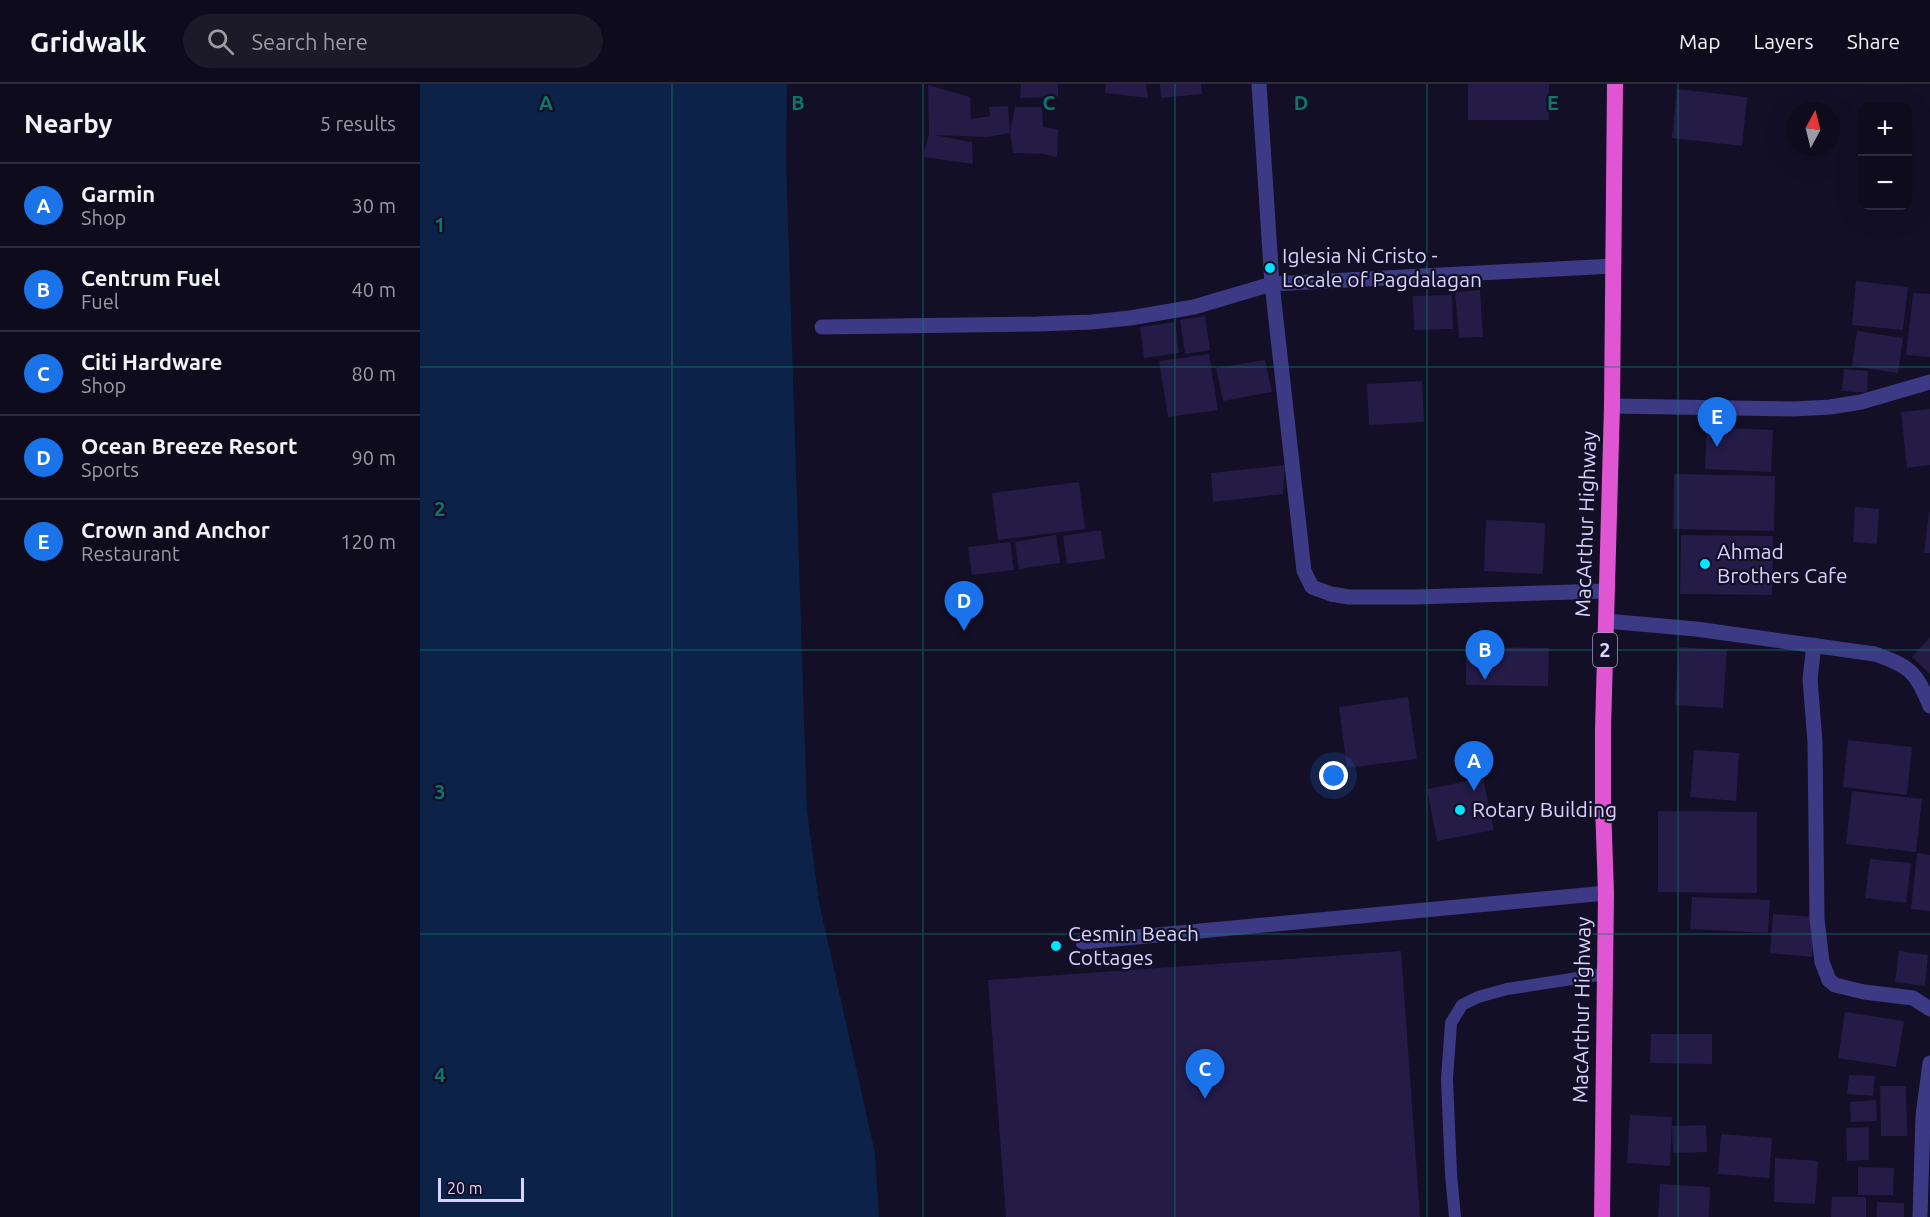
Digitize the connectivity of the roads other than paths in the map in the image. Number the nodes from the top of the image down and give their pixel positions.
1 (1259, 84) edge
2 (1615, 84) edge
3 (1613, 266) junction
4 (1272, 284) junction
5 (822, 327) dead end
6 (1930, 382) edge
7 (1612, 406) junction
8 (1607, 591) junction
9 (1606, 621) junction
10 (1814, 645) junction
11 (1930, 706) edge
12 (1605, 893) junction
13 (1083, 942) dead end
14 (1604, 974) junction
15 (1930, 1009) edge
16 (1930, 1063) edge
17 (1455, 1217) edge
18 (1602, 1217) edge
19 (1920, 1217) edge

1 - 4 street
2 - 3 highway, MacArthur Highway / 2
3 - 4 street
3 - 7 highway, MacArthur Highway / 2
4 - 5 street
4 - 8 street
6 - 7 street
7 - 8 highway, MacArthur Highway / 2
8 - 9 highway, MacArthur Highway / 2
9 - 10 street
9 - 12 highway, MacArthur Highway / 2
10 - 11 street
10 - 15 street
12 - 13 street
12 - 14 highway, MacArthur Highway / 2
14 - 17 lane
14 - 18 highway, MacArthur Highway / 2
16 - 19 street

